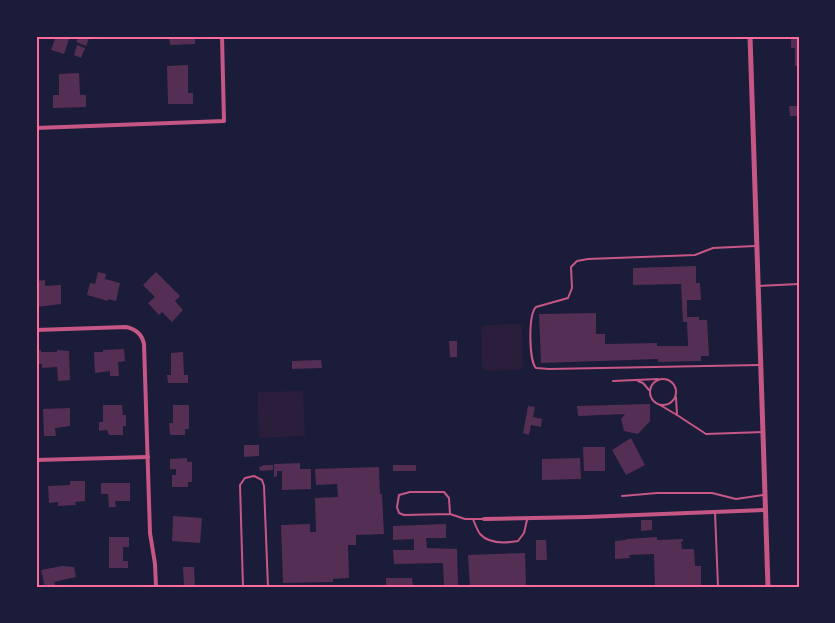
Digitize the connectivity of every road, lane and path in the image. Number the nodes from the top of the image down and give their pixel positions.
1 (222, 36) edge
2 (750, 36) edge
3 (36, 128) edge
4 (757, 246) junction
5 (799, 284) edge
6 (758, 286) junction
7 (36, 330) edge
8 (760, 364) junction
9 (660, 379) junction
10 (636, 380) junction
11 (612, 382) dead end
12 (649, 392) junction
13 (676, 394) junction
14 (660, 405) junction
15 (677, 415) junction
16 (763, 432) junction
17 (148, 457) junction
18 (36, 460) edge
19 (765, 495) junction
20 (622, 496) dead end
21 (766, 510) junction
22 (715, 511) junction
23 (450, 514) junction
24 (527, 518) junction
25 (473, 519) junction
26 (484, 519) joint
27 (156, 587) edge
28 (243, 587) edge
29 (268, 587) edge
30 (718, 587) edge
31 (768, 587) edge

1 - 3 street
2 - 4 street
4 - 6 street
4 - 8 lane
5 - 6 lane
6 - 8 street
7 - 17 street
8 - 16 street
9 - 10 lane
9 - 12 lane
9 - 13 lane
10 - 11 lane
10 - 12 lane
12 - 14 lane
13 - 14 lane
13 - 15 lane
14 - 15 lane
15 - 16 lane
16 - 19 street
17 - 18 street
17 - 27 street
19 - 20 lane
19 - 21 street
21 - 22 street
21 - 31 street
22 - 24 street
22 - 30 lane
23 - 23 lane
23 - 25 lane
24 - 25 lane
24 - 26 street
25 - 26 lane
28 - 29 lane

